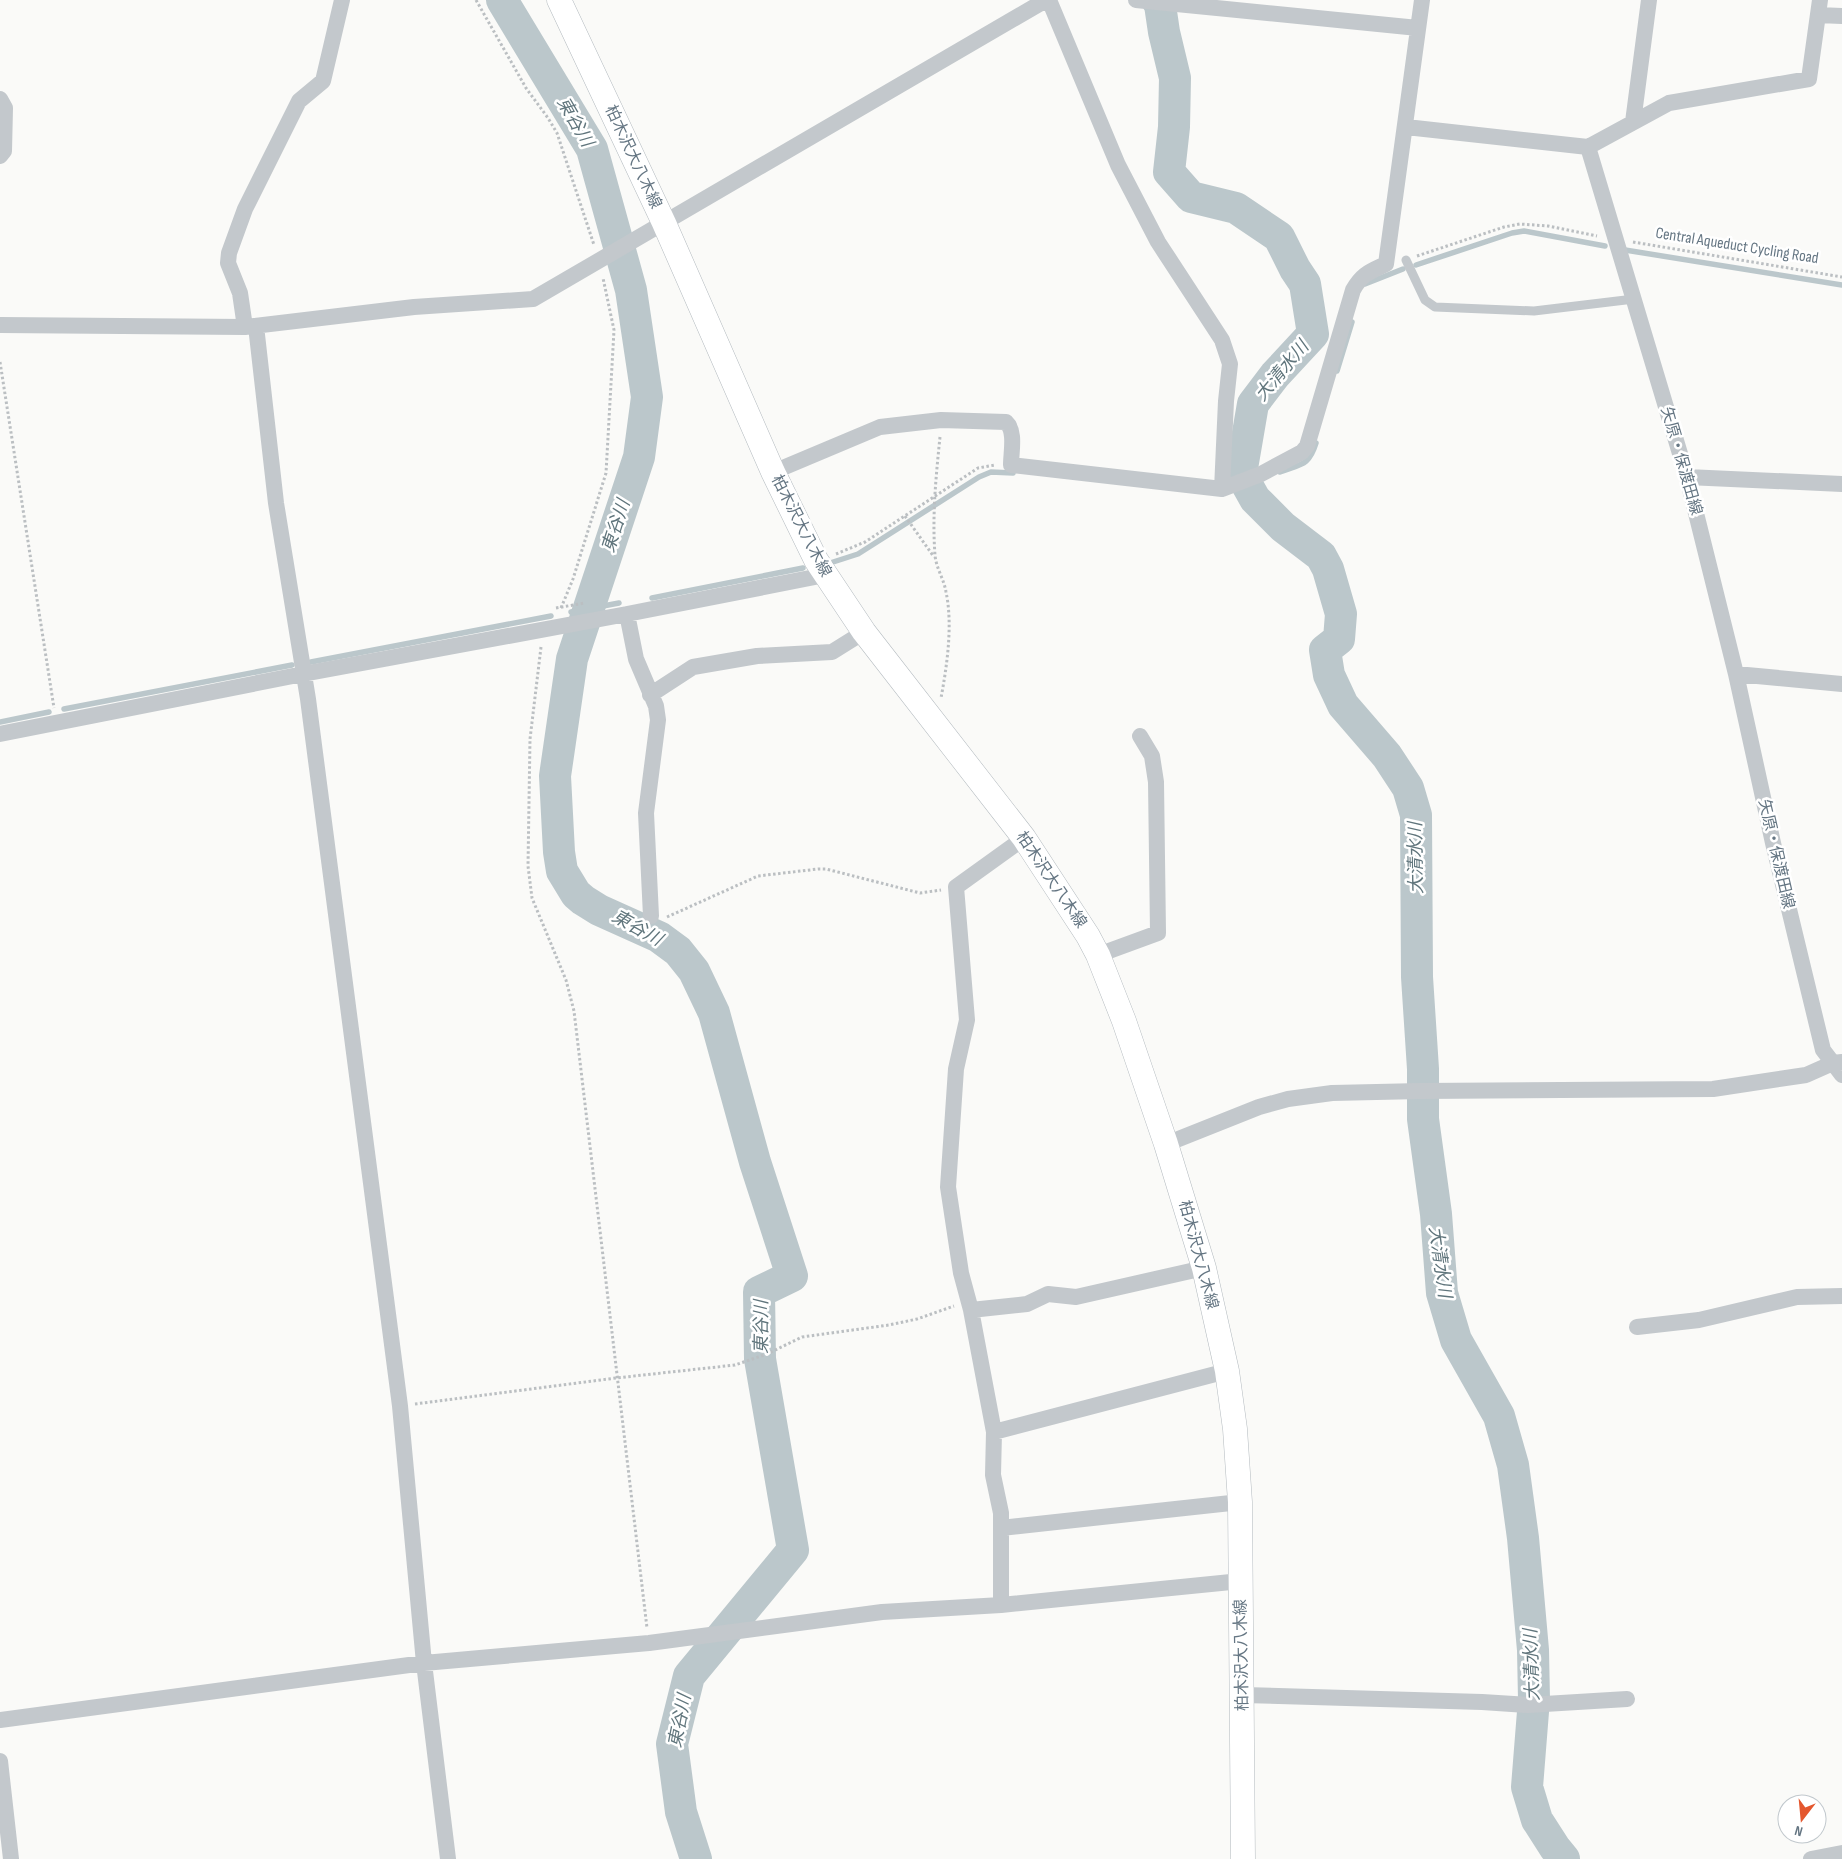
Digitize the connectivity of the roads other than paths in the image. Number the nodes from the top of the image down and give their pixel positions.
1 (342, 0) edge
2 (559, 0) edge
3 (1047, 0) edge
4 (1136, 0) edge
5 (1422, 0) edge
6 (1649, 0) edge
7 (1819, 8) edge
8 (1842, 16) edge
9 (1418, 28) junction
10 (0, 99) edge
11 (1633, 122) junction
12 (1406, 127) junction
13 (1588, 148) junction
14 (0, 156) edge
15 (664, 223) junction
16 (1406, 260) road end
17 (1634, 299) junction
18 (0, 325) edge
19 (251, 327) junction
20 (772, 472) junction
21 (1687, 477) junction
22 (1842, 484) edge
23 (1226, 488) junction
24 (829, 565) junction
25 (622, 615) junction
26 (864, 632) junction
27 (303, 674) junction
28 (1736, 674) junction
29 (1842, 684) edge
30 (650, 695) junction
31 (0, 734) edge
32 (1140, 736) dead end
33 (1024, 838) junction
34 (651, 916) road end
35 (1098, 955) junction
36 (1839, 1066) edge
37 (1166, 1144) junction
38 (1204, 1268) junction
39 (1842, 1296) edge
40 (970, 1305) junction
41 (1637, 1327) dead end
42 (1227, 1372) junction
43 (994, 1432) junction
44 (1240, 1502) junction
45 (1001, 1528) junction
46 (1240, 1581) junction
47 (1001, 1605) junction
48 (424, 1663) junction
49 (1243, 1695) junction
50 (1627, 1699) dead end
51 (0, 1720) edge
52 (0, 1761) edge
53 (1842, 1853) edge
54 (11, 1859) edge
55 (448, 1859) edge
56 (1243, 1859) edge
57 (1811, 1859) edge

1 - 19 street
2 - 15 main road, 柏木沢大八木線
3 - 15 street
3 - 23 street
4 - 9 street
5 - 9 street
6 - 11 street
7 - 8 street
7 - 11 street
9 - 12 street
10 - 14 street
11 - 13 street
12 - 13 street
12 - 23 street
13 - 17 street, 矢原・保渡田線
15 - 19 street
15 - 20 main road, 柏木沢大八木線
16 - 17 lane
17 - 21 street, 矢原・保渡田線
18 - 19 street
19 - 27 street
20 - 23 street
20 - 24 main road, 柏木沢大八木線
21 - 22 street
21 - 28 street, 矢原・保渡田線
24 - 25 street
24 - 26 main road, 柏木沢大八木線
25 - 27 street
25 - 30 street
26 - 30 street
26 - 33 main road, 柏木沢大八木線
27 - 31 street
27 - 48 street
28 - 29 street
28 - 36 street, 矢原・保渡田線
30 - 34 street
32 - 35 street
33 - 35 main road, 柏木沢大八木線
33 - 40 street
35 - 37 main road, 柏木沢大八木線
36 - 37 street
37 - 38 main road, 柏木沢大八木線
38 - 40 street
38 - 42 main road, 柏木沢大八木線
39 - 41 street
40 - 43 street
42 - 43 street
42 - 44 main road, 柏木沢大八木線
43 - 45 street
44 - 45 street
44 - 46 main road, 柏木沢大八木線
45 - 47 street
46 - 47 street
46 - 49 main road, 柏木沢大八木線
47 - 48 street
48 - 51 street
48 - 55 street
49 - 50 street
49 - 56 main road, 柏木沢大八木線
52 - 54 street
53 - 57 street

